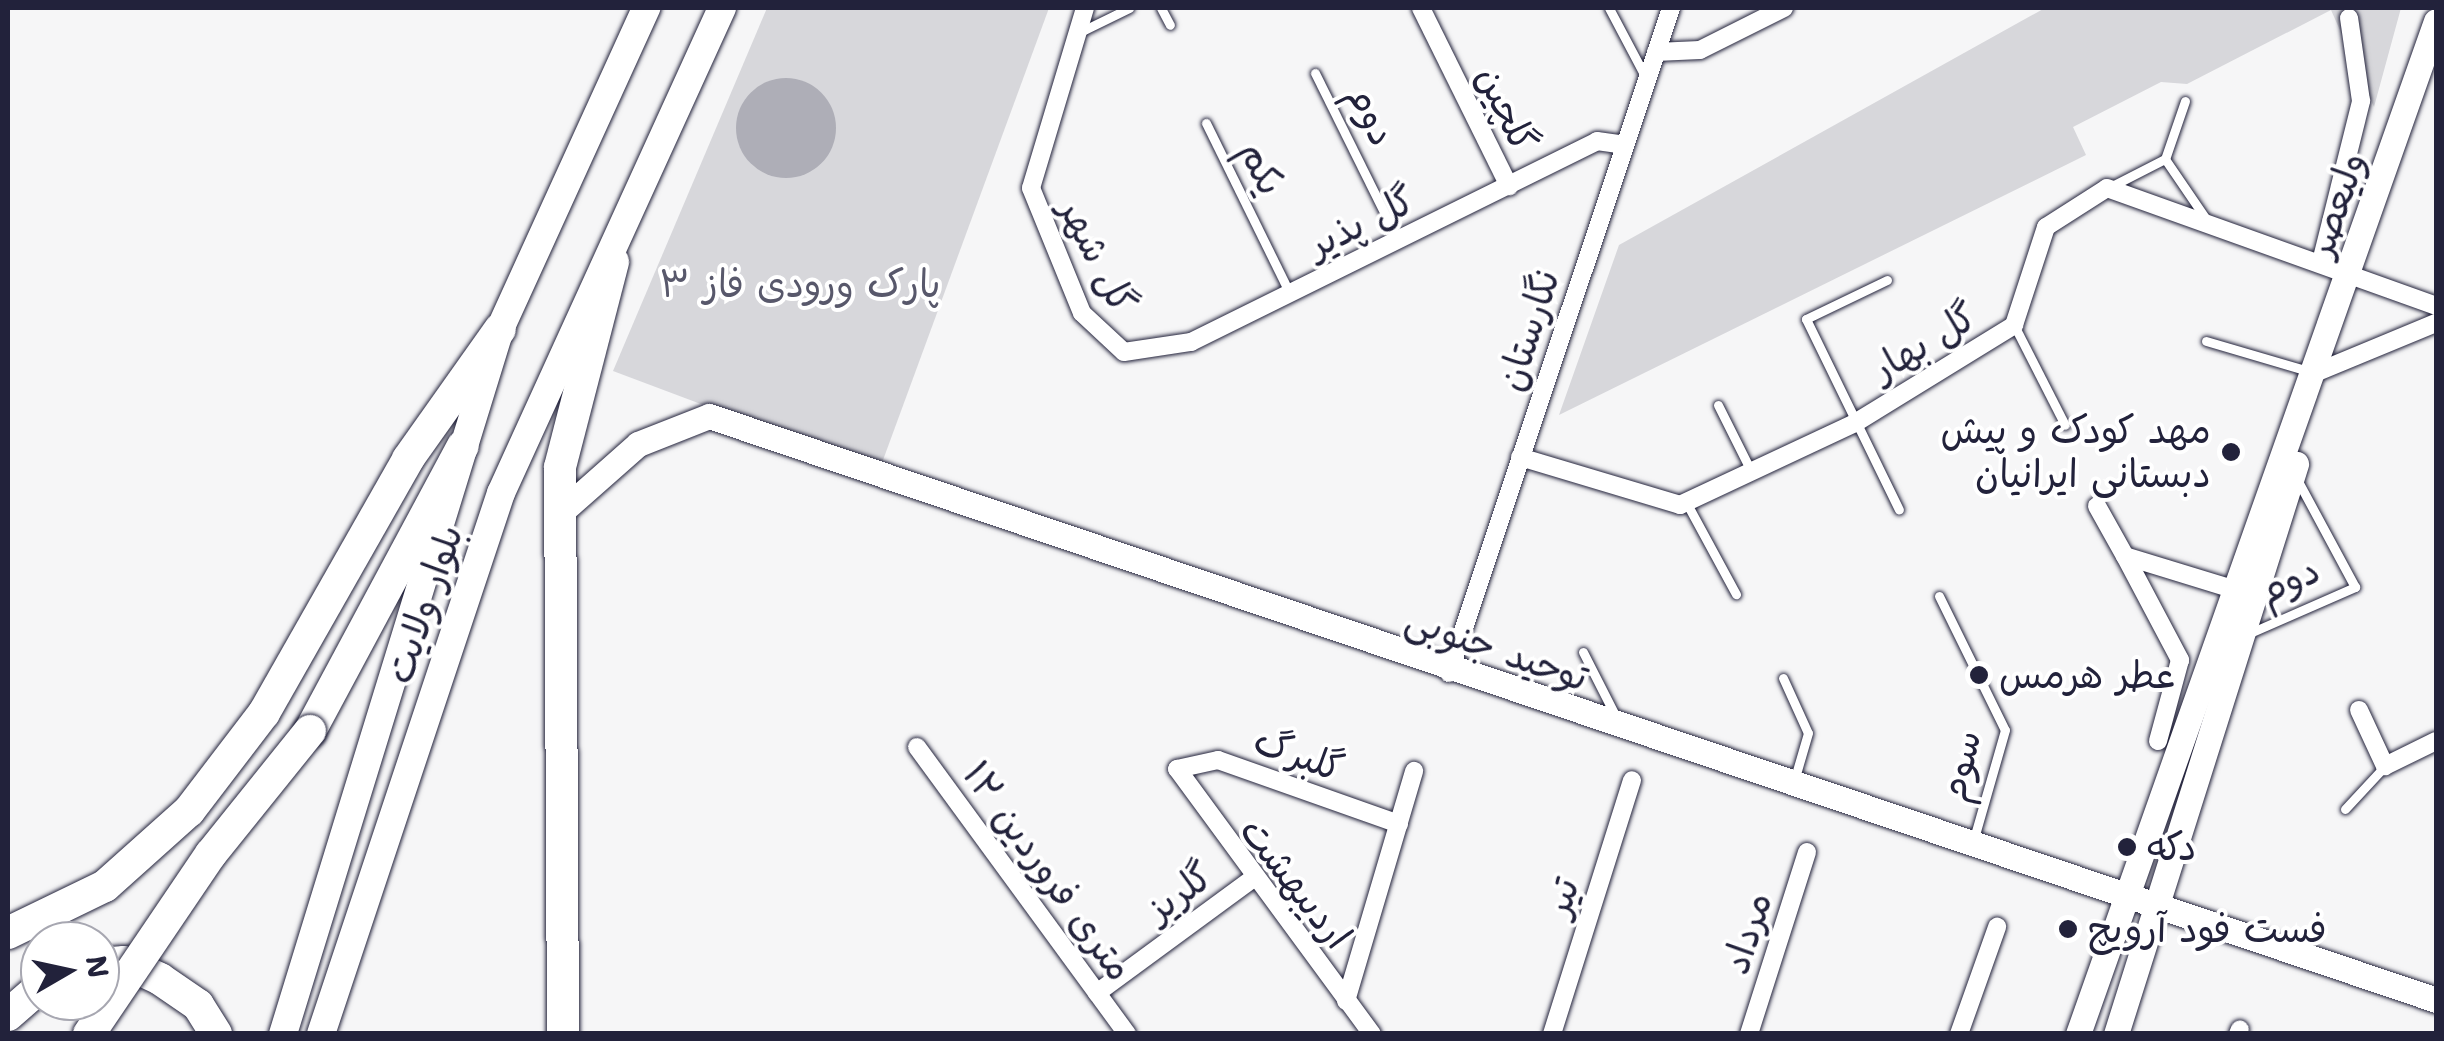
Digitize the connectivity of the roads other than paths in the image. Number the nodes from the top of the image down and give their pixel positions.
1 (646, 8) edge
2 (722, 8) edge
3 (1085, 8) edge
4 (1130, 8) edge
5 (1161, 8) edge
6 (1421, 8) edge
7 (1609, 8) edge
8 (1671, 8) edge
9 (1784, 8) edge
10 (2349, 18) dead end
11 (2436, 21) edge
12 (1170, 26) dead end
13 (1077, 34) junction
14 (1656, 52) junction
15 (1315, 73) dead end
16 (1646, 79) junction
17 (2185, 102) dead end
18 (1206, 123) dead end
19 (1624, 145) junction
20 (2165, 159) junction
21 (1509, 186) junction
22 (2107, 188) junction
23 (2206, 219) junction
24 (1398, 240) junction
25 (612, 262) junction
26 (2321, 262) junction
27 (2352, 274) junction
28 (1887, 280) dead end
29 (1290, 294) junction
30 (2436, 306) edge
31 (2436, 322) edge
32 (2014, 325) junction
33 (500, 330) junction
34 (2206, 341) dead end
35 (1124, 352) joint
36 (2315, 373) junction
37 (1718, 405) dead end
38 (2304, 410) junction
39 (1854, 422) junction
40 (2064, 425) dead end
41 (463, 446) junction
42 (1520, 457) junction
43 (1751, 472) junction
44 (2294, 474) junction
45 (1686, 502) junction
46 (2097, 506) dead end
47 (1898, 510) dead end
48 (560, 513) junction
49 (2125, 556) junction
50 (2233, 589) junction
51 (1736, 594) dead end
52 (1939, 596) dead end
53 (2242, 636) junction
54 (1583, 652) dead end
55 (1449, 673) junction
56 (1783, 678) dead end
57 (2359, 710) dead end
58 (1622, 730) junction
59 (2158, 741) dead end
60 (2436, 741) edge
61 (916, 747) dead end
62 (2386, 766) junction
63 (1177, 769) joint
64 (1414, 771) dead end
65 (1632, 780) dead end
66 (1794, 784) junction
67 (2345, 808) dead end
68 (1398, 824) junction
69 (1972, 844) junction
70 (1807, 852) dead end
71 (1252, 879) junction
72 (2127, 896) junction
73 (2161, 909) junction
74 (1997, 928) dead end
75 (8, 932) edge
76 (120, 962) edge
77 (1097, 993) junction
78 (2436, 1000) edge
79 (1346, 1001) junction
80 (89, 1034) edge
81 (216, 1034) edge
82 (284, 1034) edge
83 (321, 1034) edge
84 (564, 1034) edge
85 (1127, 1034) edge
86 (1372, 1034) edge
87 (1552, 1034) edge
88 (1749, 1034) edge
89 (1958, 1034) edge
90 (2078, 1034) edge
91 (2116, 1034) edge

1 - 33 main road, بلوار ولایت
2 - 25 main road, بلوار ولایت
3 - 13 street, گل شهر
4 - 13 lane
5 - 12 lane
6 - 21 street, گلچین
7 - 16 lane
8 - 14 street, نگارستان
9 - 14 street
10 - 26 street
11 - 27 street, ولیعصر
13 - 35 street, گل شهر
14 - 16 street, نگارستان
15 - 24 lane, دوم
16 - 19 street, نگارستان
17 - 20 lane
18 - 29 lane, یکم
19 - 21 street, گل پذیر
19 - 42 street, نگارستان
20 - 22 lane
20 - 23 lane
21 - 24 street, گل پذیر
22 - 23 street
22 - 32 street, گل بهار
23 - 26 street
24 - 29 street, گل پذیر
25 - 48 highway
25 - 83 main road, بلوار ولایت
26 - 27 street
27 - 30 street
27 - 36 street, ولیعصر
28 - 39 lane
29 - 35 street, گل پذیر
31 - 36 street
32 - 39 street, گل بهار
32 - 40 lane
33 - 41 main road, بلوار ولایت
33 - 75 highway
34 - 36 lane
36 - 38 street, ولیعصر
37 - 43 lane
38 - 44 street
38 - 50 street
39 - 43 street, گل بهار
39 - 47 lane
41 - 80 highway, bridge
41 - 82 main road, بلوار ولایت
42 - 45 street
42 - 55 street, نگارستان
43 - 45 street, گل بهار
44 - 53 street
44 - 53 lane, دوم
45 - 51 lane
46 - 49 street
48 - 55 street, توحید جنوبی
48 - 84 highway
49 - 50 street
49 - 59 street
50 - 72 street
52 - 69 lane, سوم
53 - 73 street
54 - 58 lane
55 - 58 street, توحید جنوبی
56 - 66 lane
57 - 62 street
58 - 66 street, توحید جنوبی
60 - 62 street
61 - 77 street, ۱۲ متری فروردین
62 - 67 lane
63 - 68 street, گلبرگ
63 - 71 street, اردیبهشت
64 - 68 street
65 - 87 street, تیر
66 - 69 street, توحید جنوبی
68 - 79 street
69 - 72 street, توحید جنوبی
70 - 88 street, مرداد
71 - 77 street, گلریز
71 - 79 street, اردیبهشت
72 - 73 street, توحید جنوبی
72 - 90 street
73 - 78 street, توحید جنوبی
73 - 91 street
74 - 89 street
76 - 81 highway
77 - 85 street, ۱۲ متری فروردین
79 - 86 street, اردیبهشت

